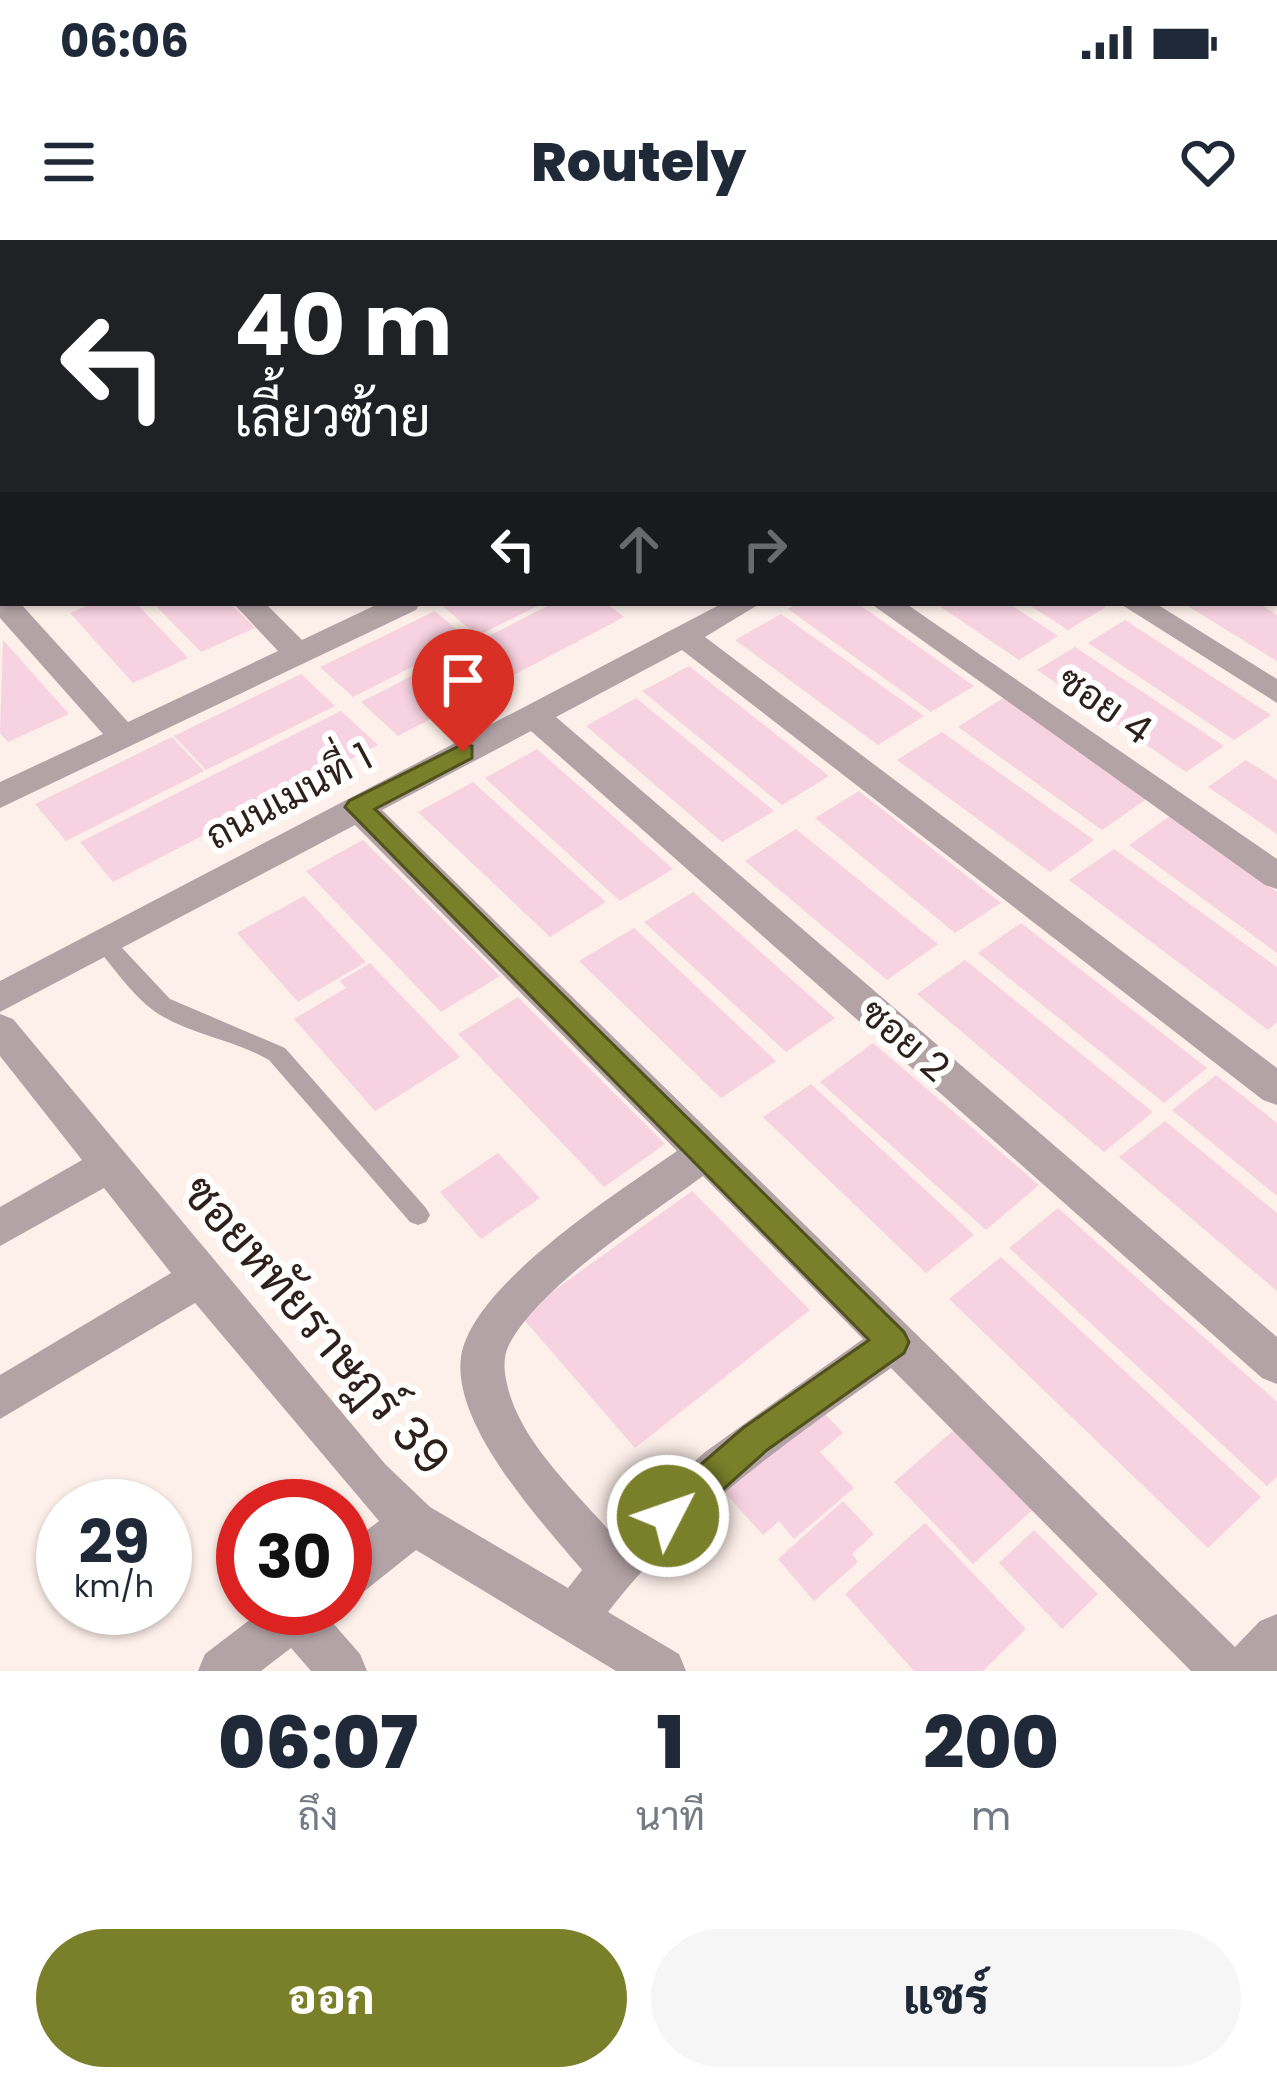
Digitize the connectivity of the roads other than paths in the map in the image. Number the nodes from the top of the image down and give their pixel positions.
1 (6, 606) edge
2 (251, 606) edge
3 (356, 606) edge
4 (397, 606) edge
5 (740, 606) edge
6 (889, 606) edge
7 (1139, 606) edge
8 (685, 635) junction
9 (291, 647) junction
10 (1277, 693) edge
11 (533, 715) junction
12 (117, 729) junction
13 (0, 771) edge
14 (0, 796) edge
15 (358, 807) junction
16 (1277, 876) edge
17 (103, 941) junction
18 (0, 998) edge
19 (0, 1029) edge
20 (1277, 1089) edge
21 (703, 1154) junction
22 (109, 1165) junction
23 (418, 1215) dead end
24 (0, 1228) edge
25 (200, 1278) junction
26 (893, 1342) junction
27 (1277, 1364) edge
28 (0, 1399) edge
29 (414, 1523) junction
30 (372, 1555) edge
31 (610, 1567) junction
32 (574, 1618) junction
33 (269, 1635) edge
34 (316, 1635) edge
35 (1277, 1638) edge
36 (222, 1671) edge
37 (343, 1671) edge
38 (662, 1671) edge
39 (1225, 1671) edge
40 (1246, 1671) edge

1 - 12 street
2 - 9 street
3 - 9 street
4 - 9 street
5 - 8 street, ถนนเมนที่ 1
6 - 16 street, ซอย 4
7 - 10 street
8 - 11 street, ถนนเมนที่ 1
8 - 20 street
9 - 12 street
11 - 15 street, ถนนเมนที่ 1
11 - 27 street, ซอย 2
12 - 13 street
12 - 14 street
15 - 17 street, ถนนเมนที่ 1
15 - 21 street
17 - 18 street, ถนนเมนที่ 1
17 - 23 lane
19 - 22 street, ซอยหทัยราษฎร์ 39
21 - 26 street
21 - 31 street
22 - 24 street
22 - 25 street, ซอยหทัยราษฎร์ 39
25 - 28 street
25 - 29 street, ซอยหทัยราษฎร์ 39
26 - 31 street
26 - 39 street
29 - 30 street
29 - 32 street, ซอยหทัยราษฎร์ 39
31 - 32 street
32 - 38 street, ซอยหทัยราษฎร์ 39
33 - 36 street
34 - 37 street
35 - 40 street

